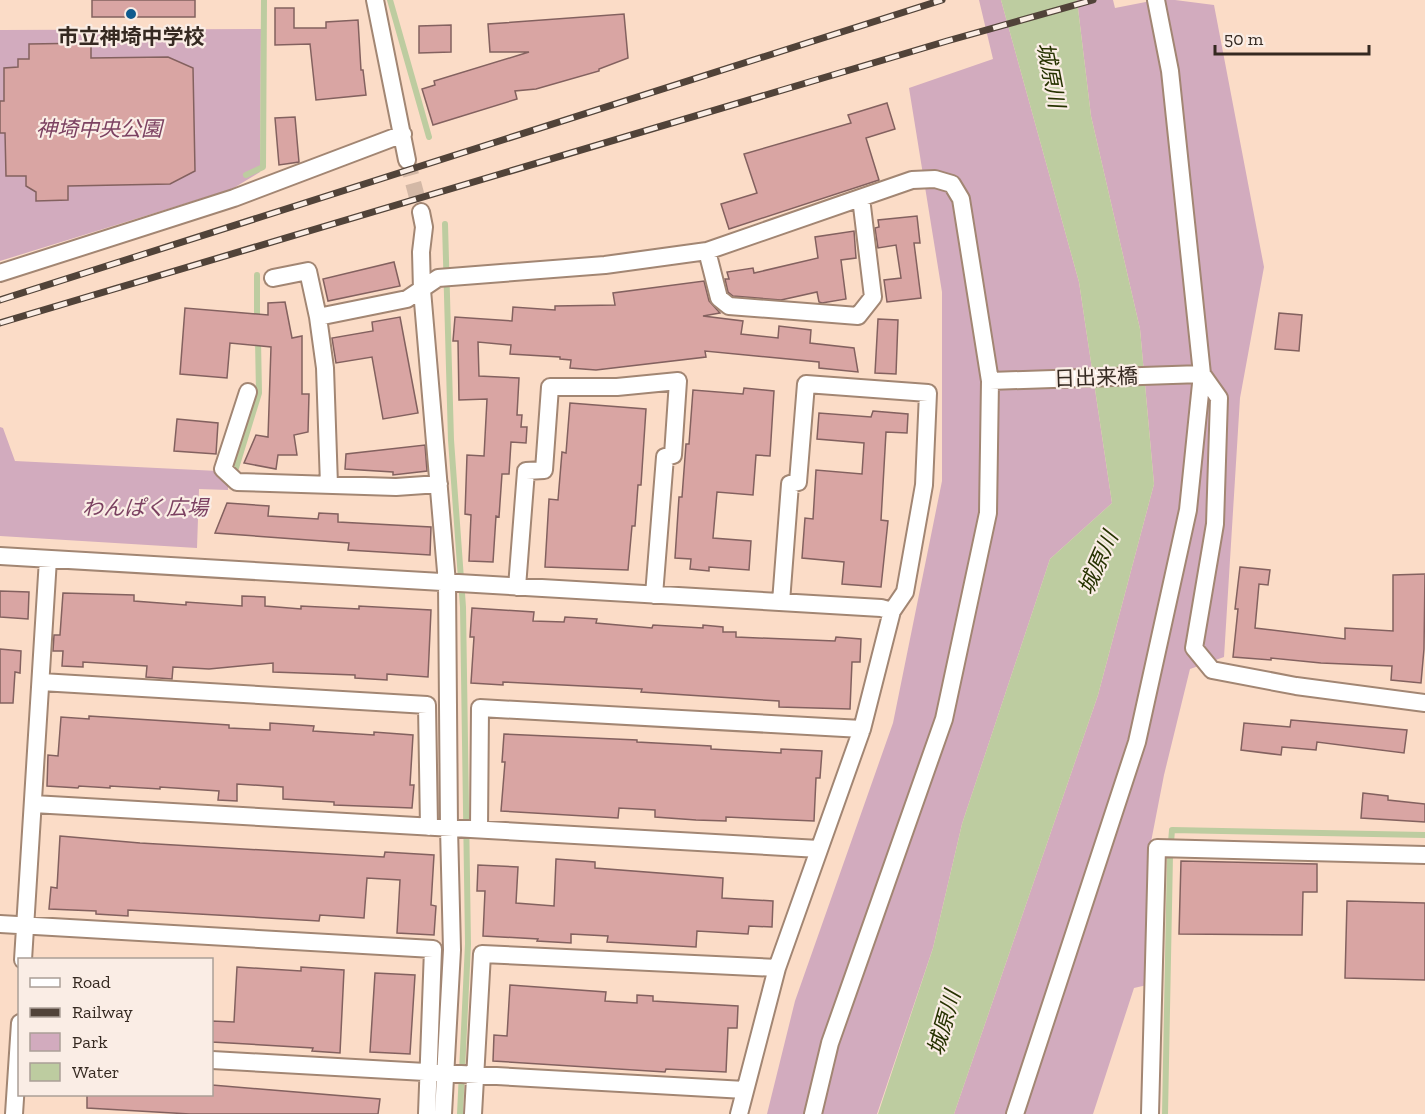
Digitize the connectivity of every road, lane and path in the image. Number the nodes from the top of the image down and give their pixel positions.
1 (375, 0) edge
2 (1156, 0) edge
3 (404, 134) junction
4 (407, 160) tunnel mouth
5 (861, 198) junction
6 (421, 212) tunnel mouth
7 (707, 251) junction
8 (0, 273) edge
9 (273, 278) dead end
10 (422, 290) junction
11 (318, 317) junction
12 (1202, 374) junction
13 (990, 381) junction
14 (248, 392) dead end
15 (439, 484) junction
16 (329, 485) junction
17 (0, 556) edge
18 (48, 559) junction
19 (457, 583) junction
20 (517, 587) junction
21 (654, 595) junction
22 (781, 602) junction
23 (892, 611) junction
24 (41, 682) junction
25 (1425, 703) edge
26 (862, 729) junction
27 (33, 804) junction
28 (429, 827) junction
29 (453, 828) junction
30 (479, 829) junction
31 (819, 849) junction
32 (1425, 855) edge
33 (0, 924) edge
34 (26, 926) junction
35 (24, 958) edge
36 (777, 968) junction
37 (213, 1060) edge
38 (18, 1062) edge
39 (443, 1073) junction
40 (475, 1075) junction
41 (745, 1090) junction
42 (14, 1114) edge
43 (427, 1114) edge
44 (443, 1114) edge
45 (473, 1114) edge
46 (739, 1114) edge
47 (813, 1114) edge
48 (1015, 1114) edge
49 (1150, 1114) edge

1 - 3 street
2 - 12 street
3 - 4 street
3 - 8 street
5 - 7 street
5 - 7 street
5 - 13 street
6 - 10 street
7 - 10 street
9 - 11 street
10 - 11 street
10 - 15 street
11 - 16 street
12 - 13 street, 日出来橋
12 - 25 street
12 - 48 street
13 - 47 street
14 - 16 street
15 - 16 street
15 - 19 street
17 - 18 street
18 - 19 street
18 - 24 street
19 - 20 street
19 - 29 street
20 - 21 street
20 - 21 street
21 - 22 street
22 - 23 street
22 - 23 street
23 - 26 street
24 - 27 street
24 - 28 street
26 - 30 street
26 - 31 street
27 - 28 street
27 - 34 street
28 - 29 street
29 - 30 street
29 - 39 street
30 - 31 street
31 - 36 street
32 - 49 street
33 - 34 street
34 - 35 street
34 - 39 street
36 - 40 street
36 - 41 street
37 - 39 street
38 - 42 street
39 - 40 street
39 - 43 street
39 - 44 street
40 - 41 street
40 - 45 street
41 - 46 street

